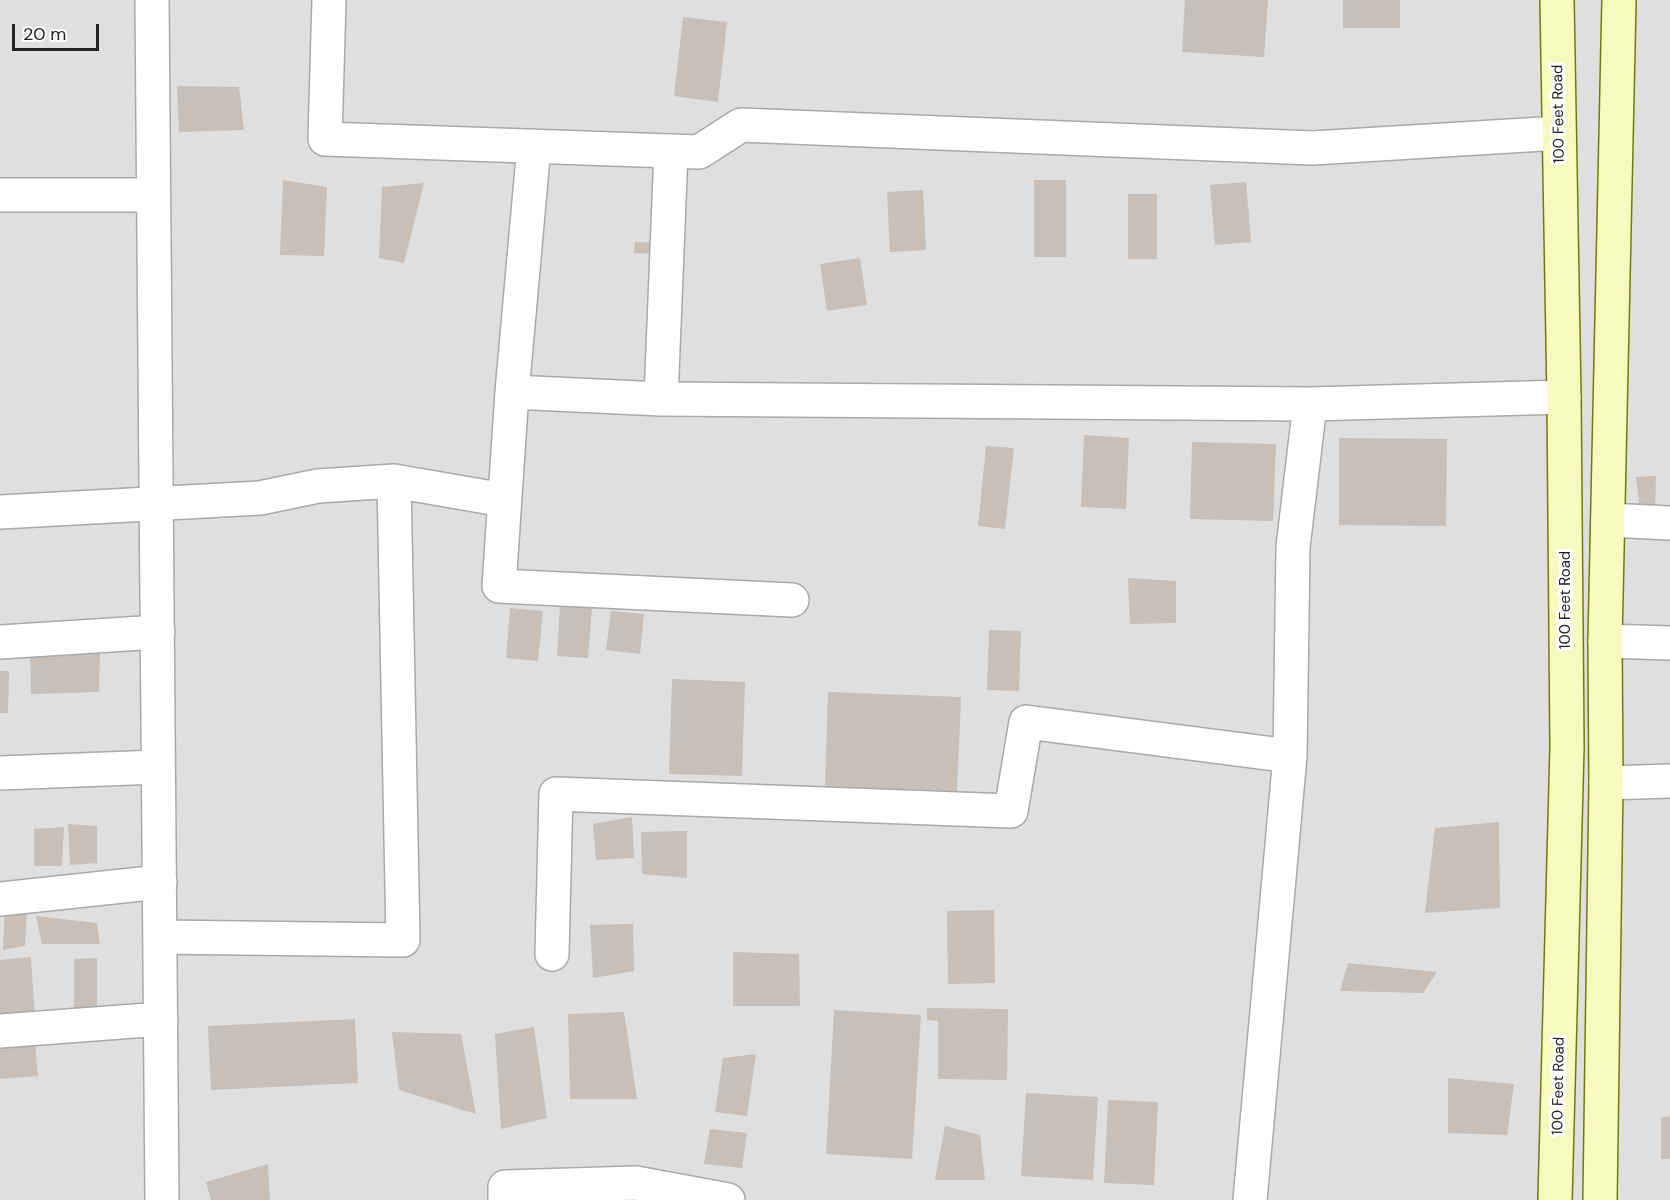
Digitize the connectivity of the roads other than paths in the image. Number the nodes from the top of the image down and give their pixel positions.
1 (152, 0) edge
2 (329, 0) edge
3 (1557, 0) edge
4 (1619, 0) edge
5 (1559, 133) junction
6 (534, 146) junction
7 (671, 151) junction
8 (0, 195) edge
9 (153, 195) junction
10 (512, 392) junction
11 (1564, 397) junction
12 (662, 399) junction
13 (1310, 404) junction
14 (394, 481) junction
15 (504, 500) junction
16 (156, 505) junction
17 (0, 512) edge
18 (1608, 520) junction
19 (1670, 523) edge
20 (792, 600) dead end
21 (158, 632) junction
22 (1605, 641) junction
23 (0, 642) edge
24 (1670, 643) edge
25 (1290, 756) junction
26 (158, 767) junction
27 (0, 773) edge
28 (1670, 781) edge
29 (1606, 783) junction
30 (160, 882) junction
31 (0, 899) edge
32 (160, 937) junction
33 (552, 954) dead end
34 (161, 1019) junction
35 (0, 1031) edge
36 (162, 1200) edge
37 (505, 1200) edge
38 (728, 1200) edge
39 (1250, 1200) edge
40 (1555, 1200) edge
41 (1600, 1200) edge

1 - 9 street
2 - 6 street
3 - 5 main road, 100 Feet Road
4 - 18 main road
5 - 7 street
5 - 11 main road, 100 Feet Road
6 - 7 street
6 - 10 street
7 - 12 street
8 - 9 street
9 - 16 street
10 - 12 street
10 - 15 street
11 - 13 street
11 - 40 main road, 100 Feet Road
12 - 13 street
13 - 25 street
14 - 15 street
14 - 16 street
14 - 32 street
15 - 20 street
16 - 17 street
16 - 21 street
18 - 19 street
18 - 22 main road
21 - 23 street
21 - 26 street
22 - 24 street
22 - 29 main road
25 - 33 street
25 - 39 street
26 - 27 street
26 - 30 street
28 - 29 street
29 - 41 main road
30 - 31 street
30 - 32 street
32 - 34 street
34 - 35 street
34 - 36 street
37 - 38 street

